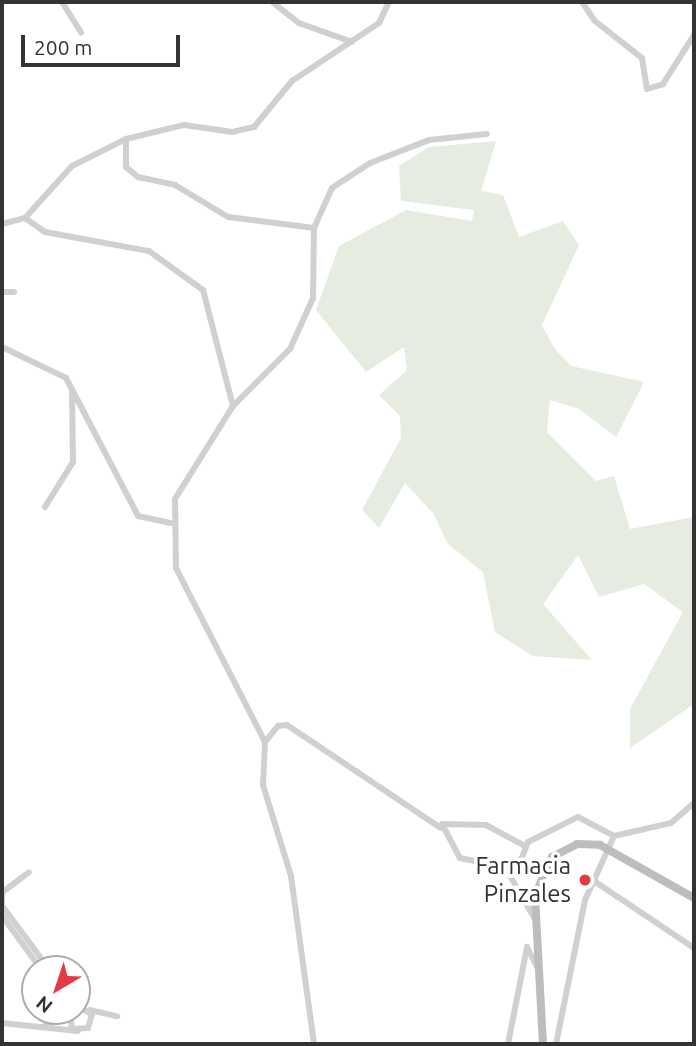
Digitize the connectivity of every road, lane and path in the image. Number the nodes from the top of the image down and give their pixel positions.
1 (62, 2) edge
2 (272, 2) edge
3 (389, 2) edge
4 (582, 2) edge
5 (81, 32) dead end
6 (694, 35) edge
7 (352, 42) junction
8 (486, 134) dead end
9 (126, 139) junction
10 (25, 218) junction
11 (2, 224) edge
12 (314, 228) junction
13 (2, 292) edge
14 (14, 292) dead end
15 (2, 347) edge
16 (72, 388) junction
17 (233, 406) junction
18 (45, 507) dead end
19 (171, 523) junction
20 (265, 742) junction
21 (694, 803) edge
22 (441, 828) junction
23 (614, 836) junction
24 (526, 846) junction
25 (611, 849) junction
26 (505, 867) junction
27 (29, 872) dead end
28 (594, 881) junction
29 (3, 890) edge
30 (694, 898) edge
31 (2, 908) edge
32 (2, 916) edge
33 (536, 921) junction
34 (694, 948) edge
35 (31, 955) edge
36 (38, 955) edge
37 (541, 974) junction
38 (91, 1010) edge
39 (117, 1016) dead end
40 (2, 1023) edge
41 (46, 1025) edge
42 (75, 1025) edge
43 (91, 1025) edge
44 (41, 1028) junction
45 (78, 1031) junction
46 (314, 1044) edge
47 (508, 1044) edge
48 (543, 1044) edge
49 (556, 1044) edge

1 - 5 street
2 - 7 street
3 - 7 street
4 - 6 street
7 - 9 street
8 - 12 street
9 - 10 street
9 - 12 street
10 - 11 street
10 - 17 street
12 - 17 street
13 - 14 street
15 - 16 street
16 - 18 street
16 - 19 street
17 - 19 street
19 - 20 street
20 - 22 street
20 - 46 street
21 - 23 street
22 - 24 street
22 - 26 street
23 - 24 street
23 - 25 street
24 - 26 street
25 - 28 street
25 - 30 main road
25 - 33 main road
26 - 33 street
27 - 29 street
28 - 34 street
28 - 49 street
29 - 31 street
31 - 36 street
32 - 35 street
33 - 37 main road
37 - 47 street
37 - 48 main road
38 - 39 street
40 - 44 street
41 - 44 street
42 - 45 street
43 - 45 street
44 - 45 street

